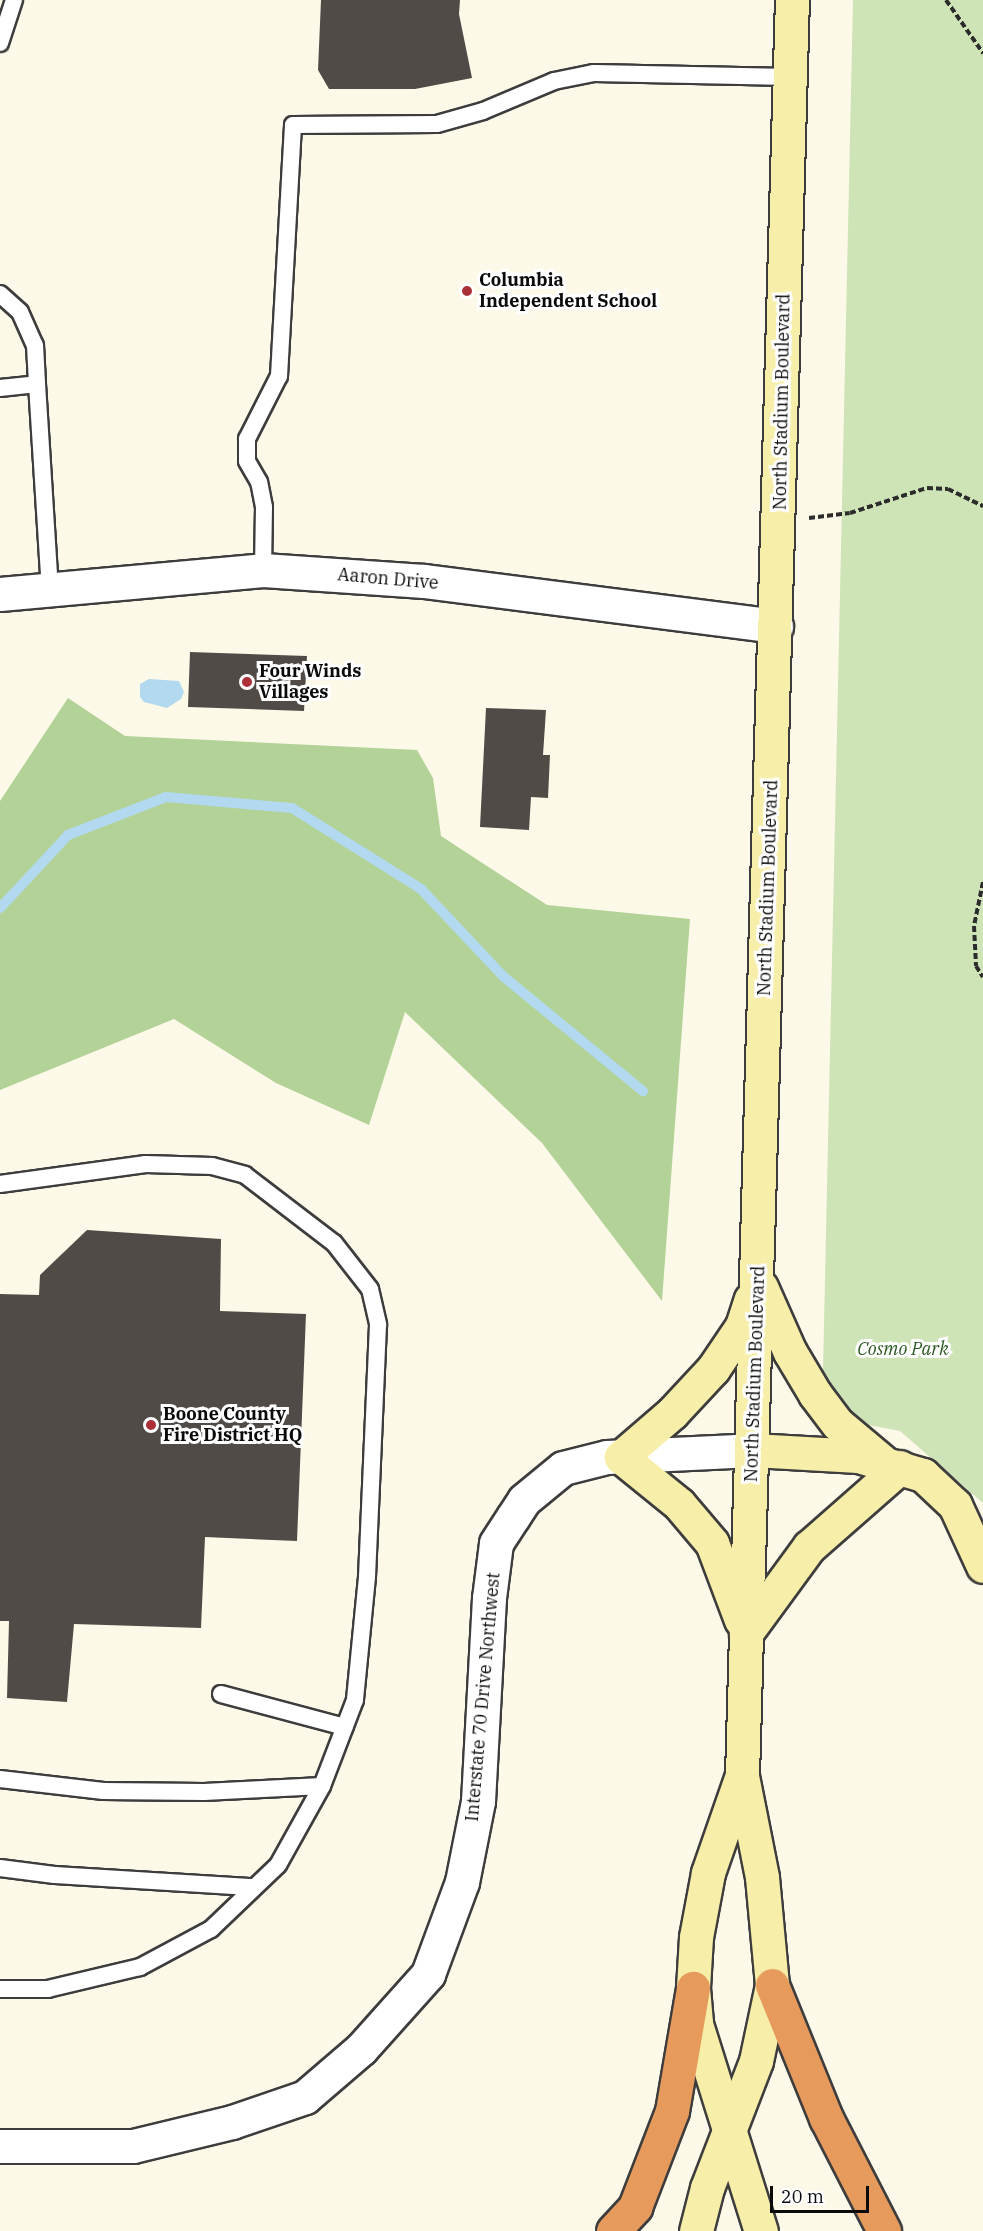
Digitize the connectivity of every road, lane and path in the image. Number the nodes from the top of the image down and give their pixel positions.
1 (14, 0) edge
2 (792, 0) edge
3 (946, 0) edge
4 (0, 43) edge
5 (983, 53) edge
6 (790, 77) junction
7 (0, 294) edge
8 (37, 384) junction
9 (0, 388) edge
10 (983, 506) edge
11 (779, 517) junction
12 (263, 570) junction
13 (50, 589) junction
14 (0, 594) edge
15 (776, 626) junction
16 (983, 882) edge
17 (983, 977) edge
18 (0, 1184) edge
19 (758, 1280) junction
20 (753, 1450) junction
21 (621, 1457) junction
22 (892, 1465) junction
23 (983, 1566) edge
24 (746, 1633) junction
25 (221, 1694) dead end
26 (345, 1727) junction
27 (741, 1776) junction
28 (0, 1779) edge
29 (322, 1786) junction
30 (0, 1868) edge
31 (254, 1887) junction
32 (772, 1985) junction
33 (693, 1988) junction
34 (0, 1989) edge
35 (730, 2130) junction
36 (0, 2146) edge
37 (613, 2231) edge
38 (696, 2231) edge
39 (761, 2231) edge
40 (885, 2231) edge

1 - 4 lane
2 - 6 main road, North Stadium Boulevard
3 - 5 path
6 - 11 main road, North Stadium Boulevard
6 - 12 lane
7 - 8 lane
8 - 9 lane
8 - 13 lane
10 - 11 path
11 - 15 main road, North Stadium Boulevard
12 - 13 street, Aaron Drive
12 - 15 street, Aaron Drive
13 - 14 street, Aaron Drive
15 - 19 main road, North Stadium Boulevard
16 - 17 path
18 - 26 lane
19 - 20 main road, North Stadium Boulevard
19 - 21 main road
19 - 22 main road
20 - 21 street, Interstate 70 Drive Northwest
20 - 22 main road
20 - 24 main road, North Stadium Boulevard
21 - 24 main road
21 - 36 street, Interstate 70 Drive Northwest
22 - 23 main road
22 - 24 main road
24 - 27 main road, North Stadium Boulevard
25 - 26 lane
26 - 29 lane
27 - 32 main road, North Stadium Boulevard
27 - 33 main road, North Stadium Boulevard
28 - 29 lane
29 - 31 lane
30 - 31 lane
31 - 34 lane
32 - 35 main road, North Stadium Boulevard
32 - 40 highway
33 - 35 main road, North Stadium Boulevard
33 - 37 highway
35 - 38 main road, North Stadium Boulevard
35 - 39 main road, North Stadium Boulevard

